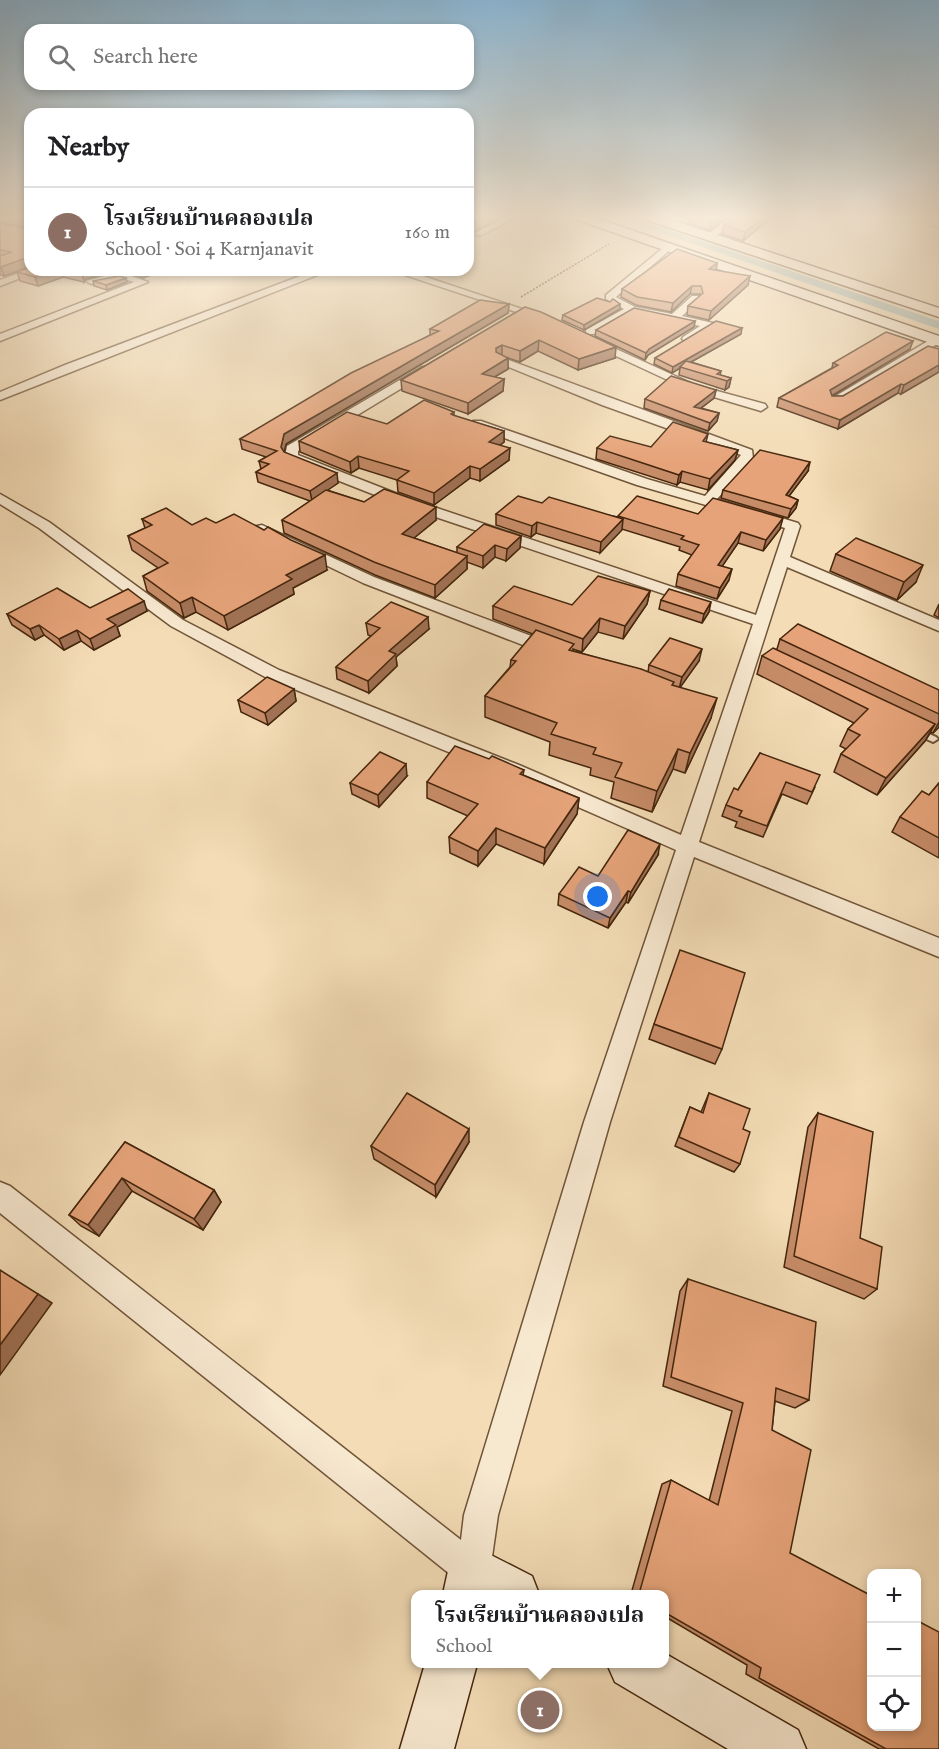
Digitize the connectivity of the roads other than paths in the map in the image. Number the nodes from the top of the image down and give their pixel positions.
1 (696, 298) edge
2 (101, 299) edge
3 (249, 299) edge
4 (487, 299) edge
5 (613, 299) edge
6 (818, 299) edge
7 (896, 299) edge
8 (632, 309) junction
9 (939, 313) edge
10 (674, 318) junction
11 (562, 325) edge
12 (0, 338) edge
13 (938, 341) edge
14 (681, 342) edge
15 (503, 362) edge
16 (432, 366) edge
17 (0, 396) edge
18 (835, 400) edge
19 (761, 407) dead end
20 (462, 419) edge
21 (0, 498) edge
22 (708, 501) junction
23 (262, 529) edge
24 (782, 559) junction
25 (761, 622) junction
26 (939, 626) edge
27 (572, 658) edge
28 (912, 729) edge
29 (933, 739) edge
30 (687, 846) junction
31 (939, 948) edge
32 (0, 1196) edge
33 (471, 1583) edge
34 (498, 1590) edge
35 (451, 1668) edge
36 (640, 1668) edge
37 (427, 1749) edge
38 (779, 1749) edge

1 - 10 street
2 - 12 street
3 - 17 street
4 - 11 street
5 - 8 street
6 - 13 street
7 - 9 street
8 - 10 street
8 - 19 street
10 - 14 street
13 - 18 street
15 - 22 street
16 - 25 street
20 - 22 street
21 - 30 street
22 - 24 street
23 - 27 street
24 - 25 street
24 - 26 street
25 - 30 street
28 - 29 lane
30 - 31 street
30 - 33 street
32 - 33 street
33 - 34 street
35 - 37 street
36 - 38 street

